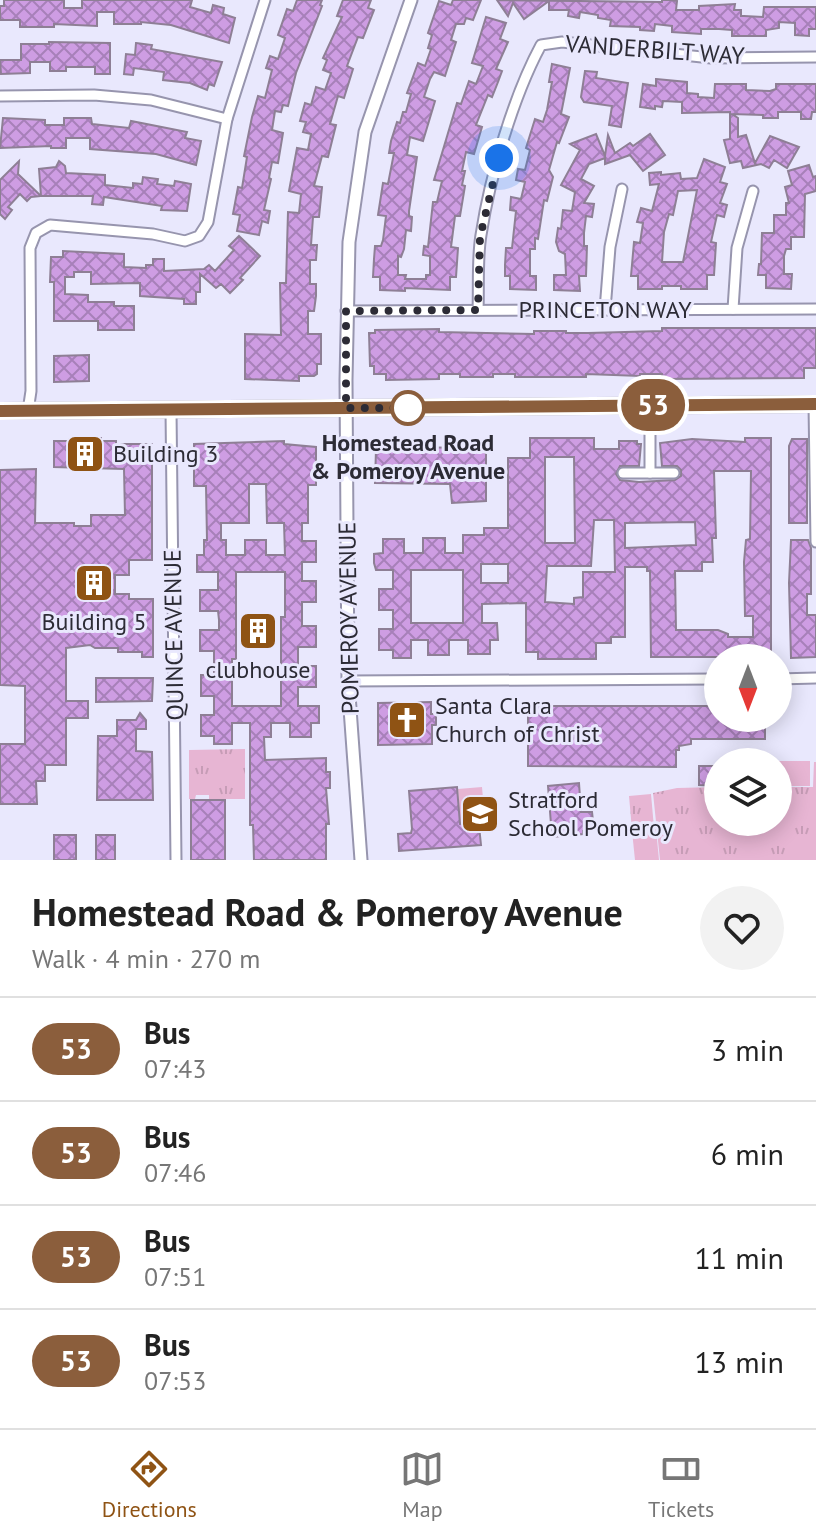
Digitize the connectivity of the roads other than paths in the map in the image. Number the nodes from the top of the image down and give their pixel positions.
1 (265, 0) edge
2 (411, 0) edge
3 (816, 57) edge
4 (0, 96) edge
5 (227, 119) junction
6 (622, 189) dead end
7 (753, 191) dead end
8 (733, 309) junction
9 (816, 309) edge
10 (478, 310) junction
11 (605, 310) junction
12 (346, 311) junction
13 (815, 404) edge
14 (650, 405) junction
15 (346, 408) junction
16 (171, 410) junction
17 (0, 411) edge
18 (28, 411) junction
19 (623, 473) dead end
20 (650, 473) junction
21 (674, 473) dead end
22 (816, 542) edge
23 (816, 678) edge
24 (704, 679) edge
25 (792, 679) edge
26 (348, 681) junction
27 (176, 860) edge
28 (361, 860) edge

1 - 5 street
2 - 12 street, POMEROY AVENUE
3 - 10 street, VANDERBILT WAY
4 - 5 street
5 - 18 street
6 - 11 street
7 - 8 street
8 - 9 street, PRINCETON WAY
8 - 11 street, PRINCETON WAY
10 - 11 street, PRINCETON WAY
10 - 12 street, PRINCETON WAY
12 - 15 street, POMEROY AVENUE
13 - 14 main road
13 - 22 street
14 - 15 main road
14 - 20 street
15 - 16 main road
15 - 26 street, POMEROY AVENUE
16 - 18 main road
16 - 27 street, QUINCE AVENUE
17 - 18 main road
19 - 20 street
20 - 21 street
23 - 25 street
24 - 26 street
26 - 28 street, POMEROY AVENUE

